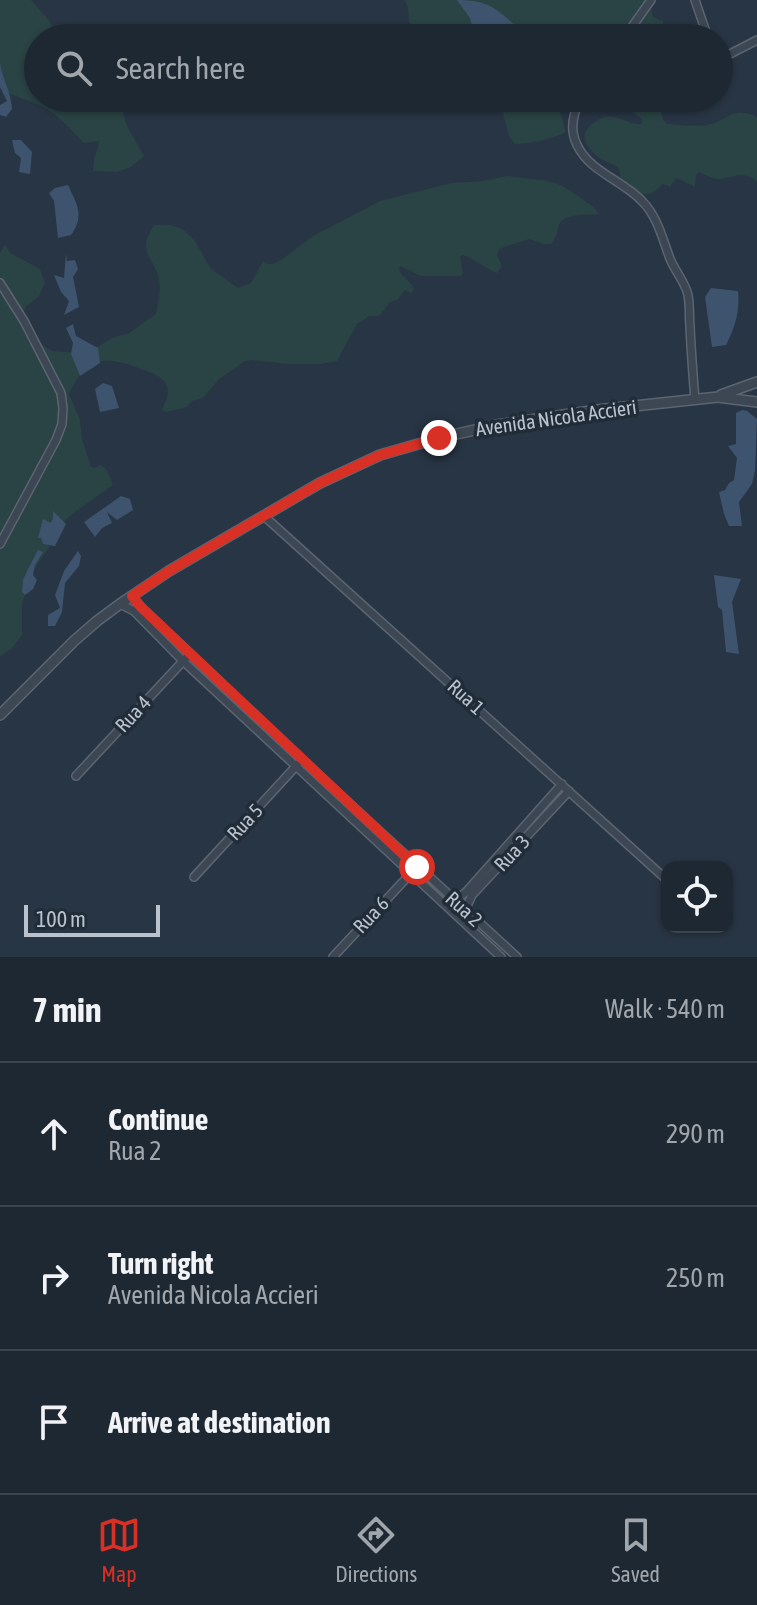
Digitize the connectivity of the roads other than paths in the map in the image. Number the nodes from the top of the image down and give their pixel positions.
1 (651, 0) edge
2 (695, 0) edge
3 (634, 24) edge
4 (703, 24) edge
5 (757, 40) edge
6 (733, 52) edge
7 (574, 112) edge
8 (0, 283) edge
9 (757, 382) edge
10 (718, 397) junction
11 (695, 400) junction
12 (757, 402) edge
13 (264, 516) junction
14 (0, 544) edge
15 (132, 596) junction
16 (120, 604) junction
17 (190, 653) junction
18 (183, 661) junction
19 (0, 715) edge
20 (299, 764) junction
21 (76, 776) dead end
22 (562, 784) junction
23 (569, 791) junction
24 (413, 870) junction
25 (661, 875) edge
26 (194, 877) dead end
27 (455, 900) junction
28 (448, 907) junction
29 (463, 914) junction
30 (333, 957) edge
31 (501, 957) edge
32 (517, 957) edge

1 - 3 street
2 - 4 street
5 - 6 street
7 - 11 street
8 - 14 street
9 - 10 street, Avenida Nicola Accieri
10 - 11 street, Avenida Nicola Accieri
10 - 12 street, Avenida Nicola Accieri
11 - 13 street, Avenida Nicola Accieri
13 - 15 street, Avenida Nicola Accieri
13 - 22 street, Rua 1
15 - 16 street, Avenida Nicola Accieri
15 - 17 street, Rua 2
16 - 18 street, Rua 2
16 - 19 street, Avenida Nicola Accieri
17 - 18 street, Rua 4
17 - 20 street, Rua 2
18 - 20 street, Rua 2
18 - 21 street, Rua 4
20 - 24 street, Rua 2
20 - 26 street, Rua 5
22 - 23 street, Rua 1
22 - 27 street, Rua 3
23 - 25 street, Rua 1
23 - 29 street, Rua 3
24 - 27 street, Rua 2
24 - 28 street, Rua 2
24 - 30 street, Rua 6
27 - 28 street, Rua 3
27 - 29 street, Rua 2
28 - 29 street, Rua 2
29 - 31 street, Rua 2
29 - 32 street, Rua 2

